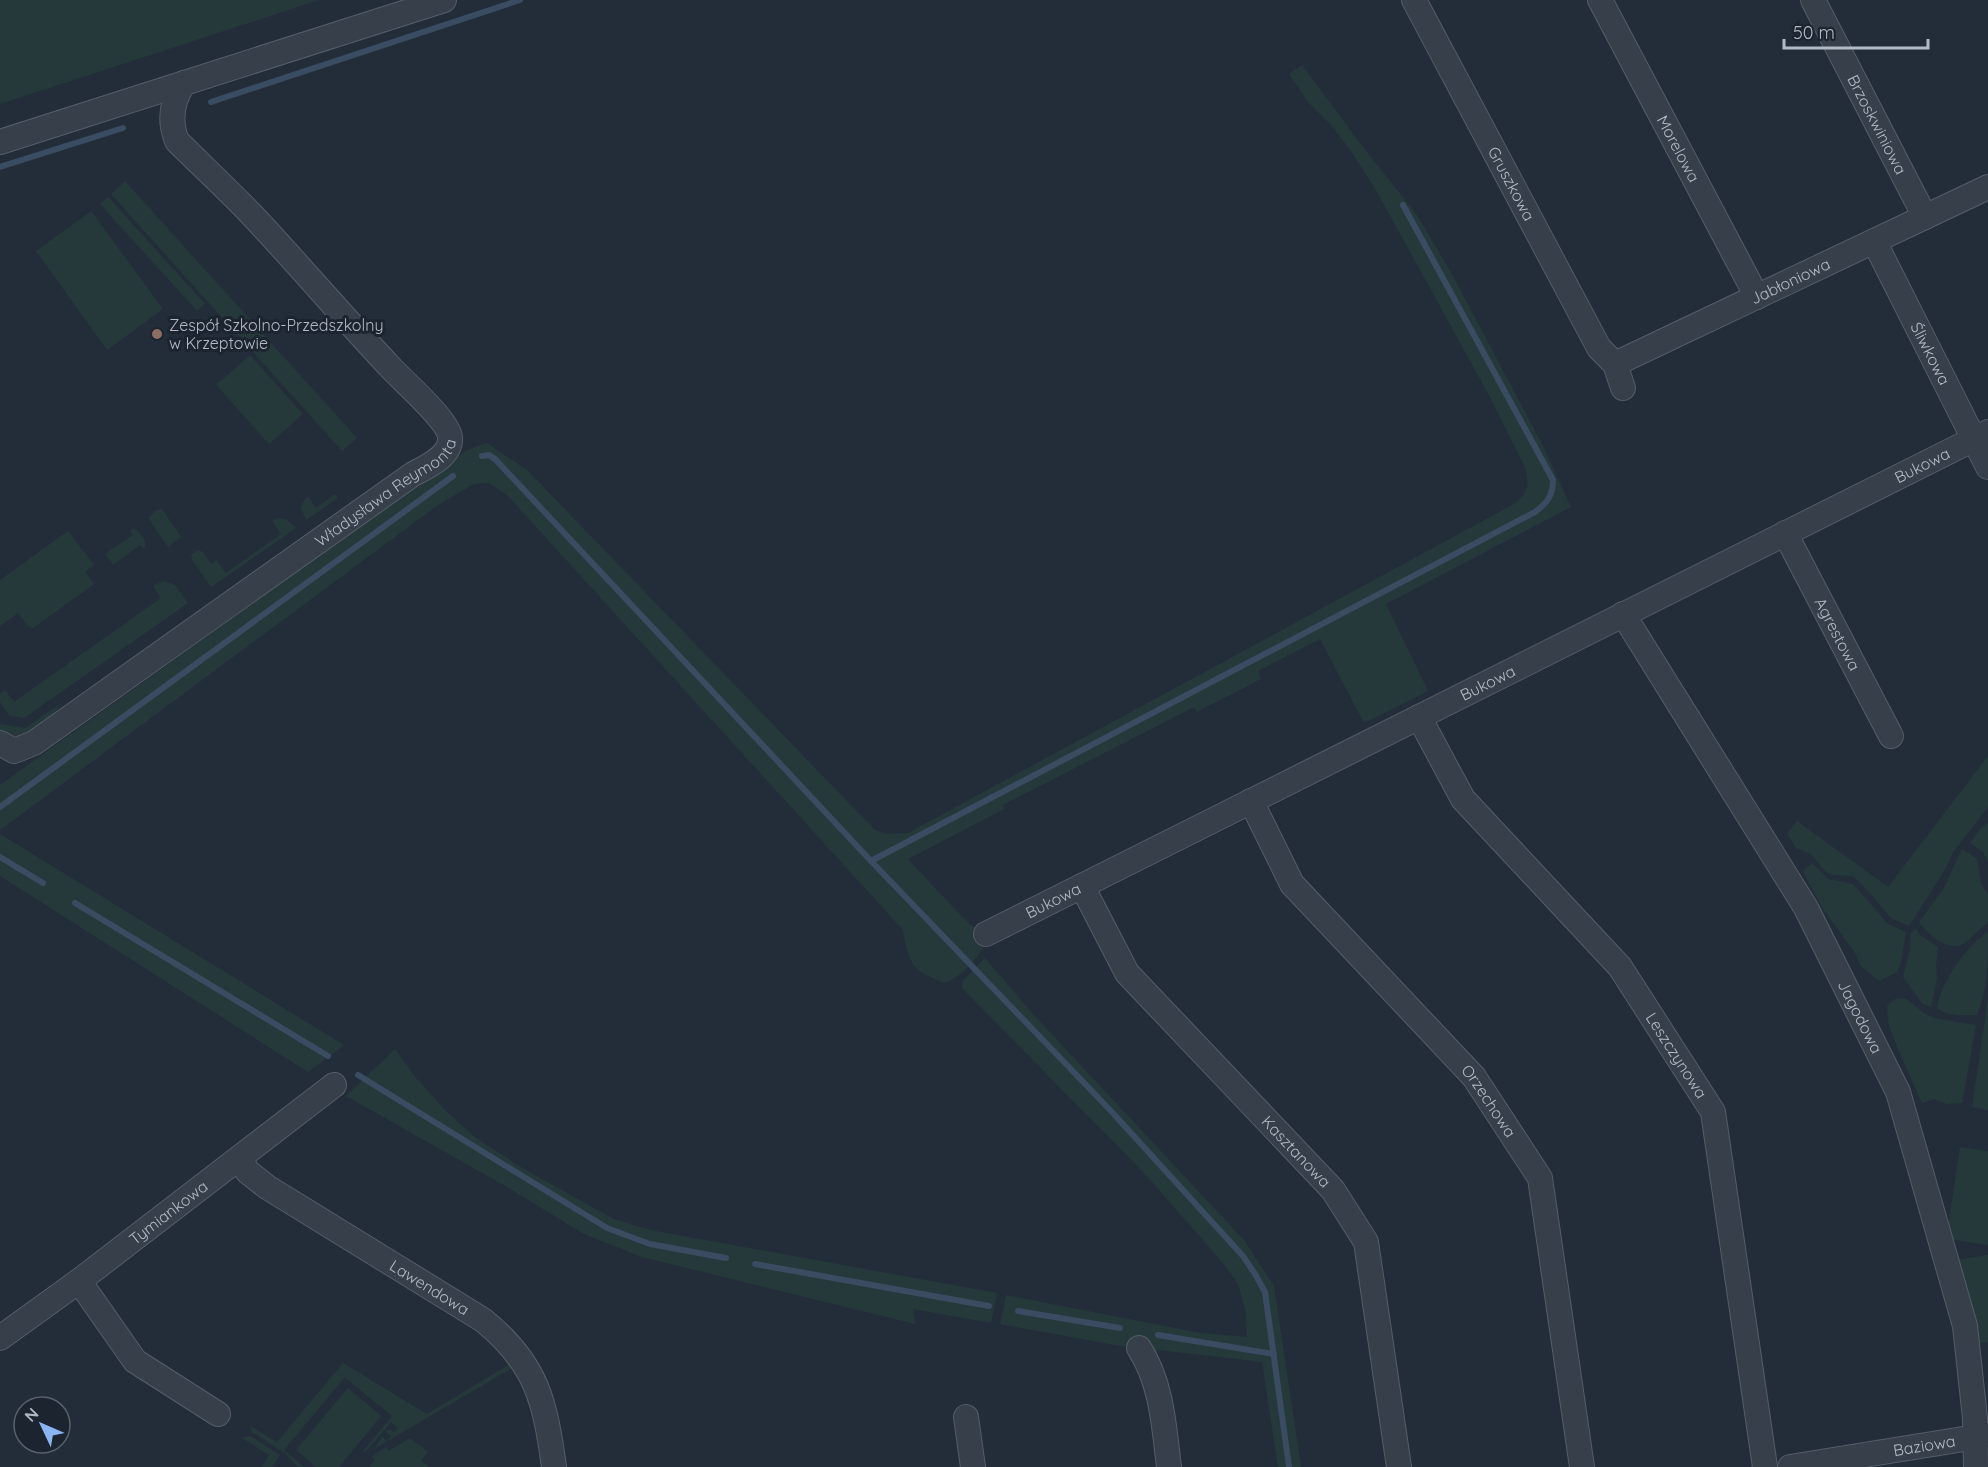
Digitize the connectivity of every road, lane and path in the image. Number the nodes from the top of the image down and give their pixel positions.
1 (444, 0) edge
2 (1414, 0) edge
3 (1600, 0) edge
4 (1813, 0) edge
5 (184, 83) junction
6 (127, 101) junction
7 (172, 128) junction
8 (0, 142) edge
9 (1988, 187) edge
10 (1925, 217) junction
11 (1874, 241) junction
12 (1756, 297) junction
13 (1615, 364) junction
14 (1623, 388) dead end
15 (1981, 435) edge
16 (1988, 467) edge
17 (1785, 533) junction
18 (1623, 614) junction
19 (1419, 717) junction
20 (1891, 736) dead end
21 (0, 743) edge
22 (1251, 801) junction
23 (1082, 886) junction
24 (986, 934) dead end
25 (334, 1085) dead end
26 (238, 1159) junction
27 (79, 1281) junction
28 (0, 1338) edge
29 (1138, 1348) dead end
30 (218, 1414) dead end
31 (966, 1417) dead end
32 (1982, 1436) edge
33 (554, 1467) edge
34 (973, 1467) edge
35 (1169, 1467) edge
36 (1399, 1467) edge
37 (1582, 1467) edge
38 (1766, 1467) edge
39 (1790, 1467) edge
40 (1976, 1467) edge

1 - 5 street
2 - 13 street, Gruszkowa
3 - 12 street, Morelowa
4 - 10 street, Brzoskwiniowa
5 - 6 street
5 - 7 street
6 - 7 street, Władysława Reymonta
6 - 8 street
7 - 21 street, Władysława Reymonta
9 - 10 street, Jabłoniowa
10 - 11 street, Jabłoniowa
11 - 12 street, Jabłoniowa
11 - 15 street, Śliwkowa
12 - 13 street, Jabłoniowa
13 - 14 street
15 - 16 street, Śliwkowa
15 - 17 street, Bukowa
17 - 18 street, Bukowa
17 - 20 street, Agrestowa
18 - 19 street, Bukowa
18 - 32 street, Jagodowa
19 - 22 street, Bukowa
19 - 38 street, Leszczynowa
22 - 23 street, Bukowa
22 - 37 street, Orzechowa
23 - 24 street, Bukowa
23 - 36 street, Kasztanowa
25 - 26 street, Tymiankowa
26 - 27 street, Tymiankowa
26 - 33 street, Lawendowa
27 - 28 street, Tymiankowa
27 - 30 street
29 - 35 street
31 - 34 street
32 - 39 street, Baziowa
32 - 40 street, Jagodowa

